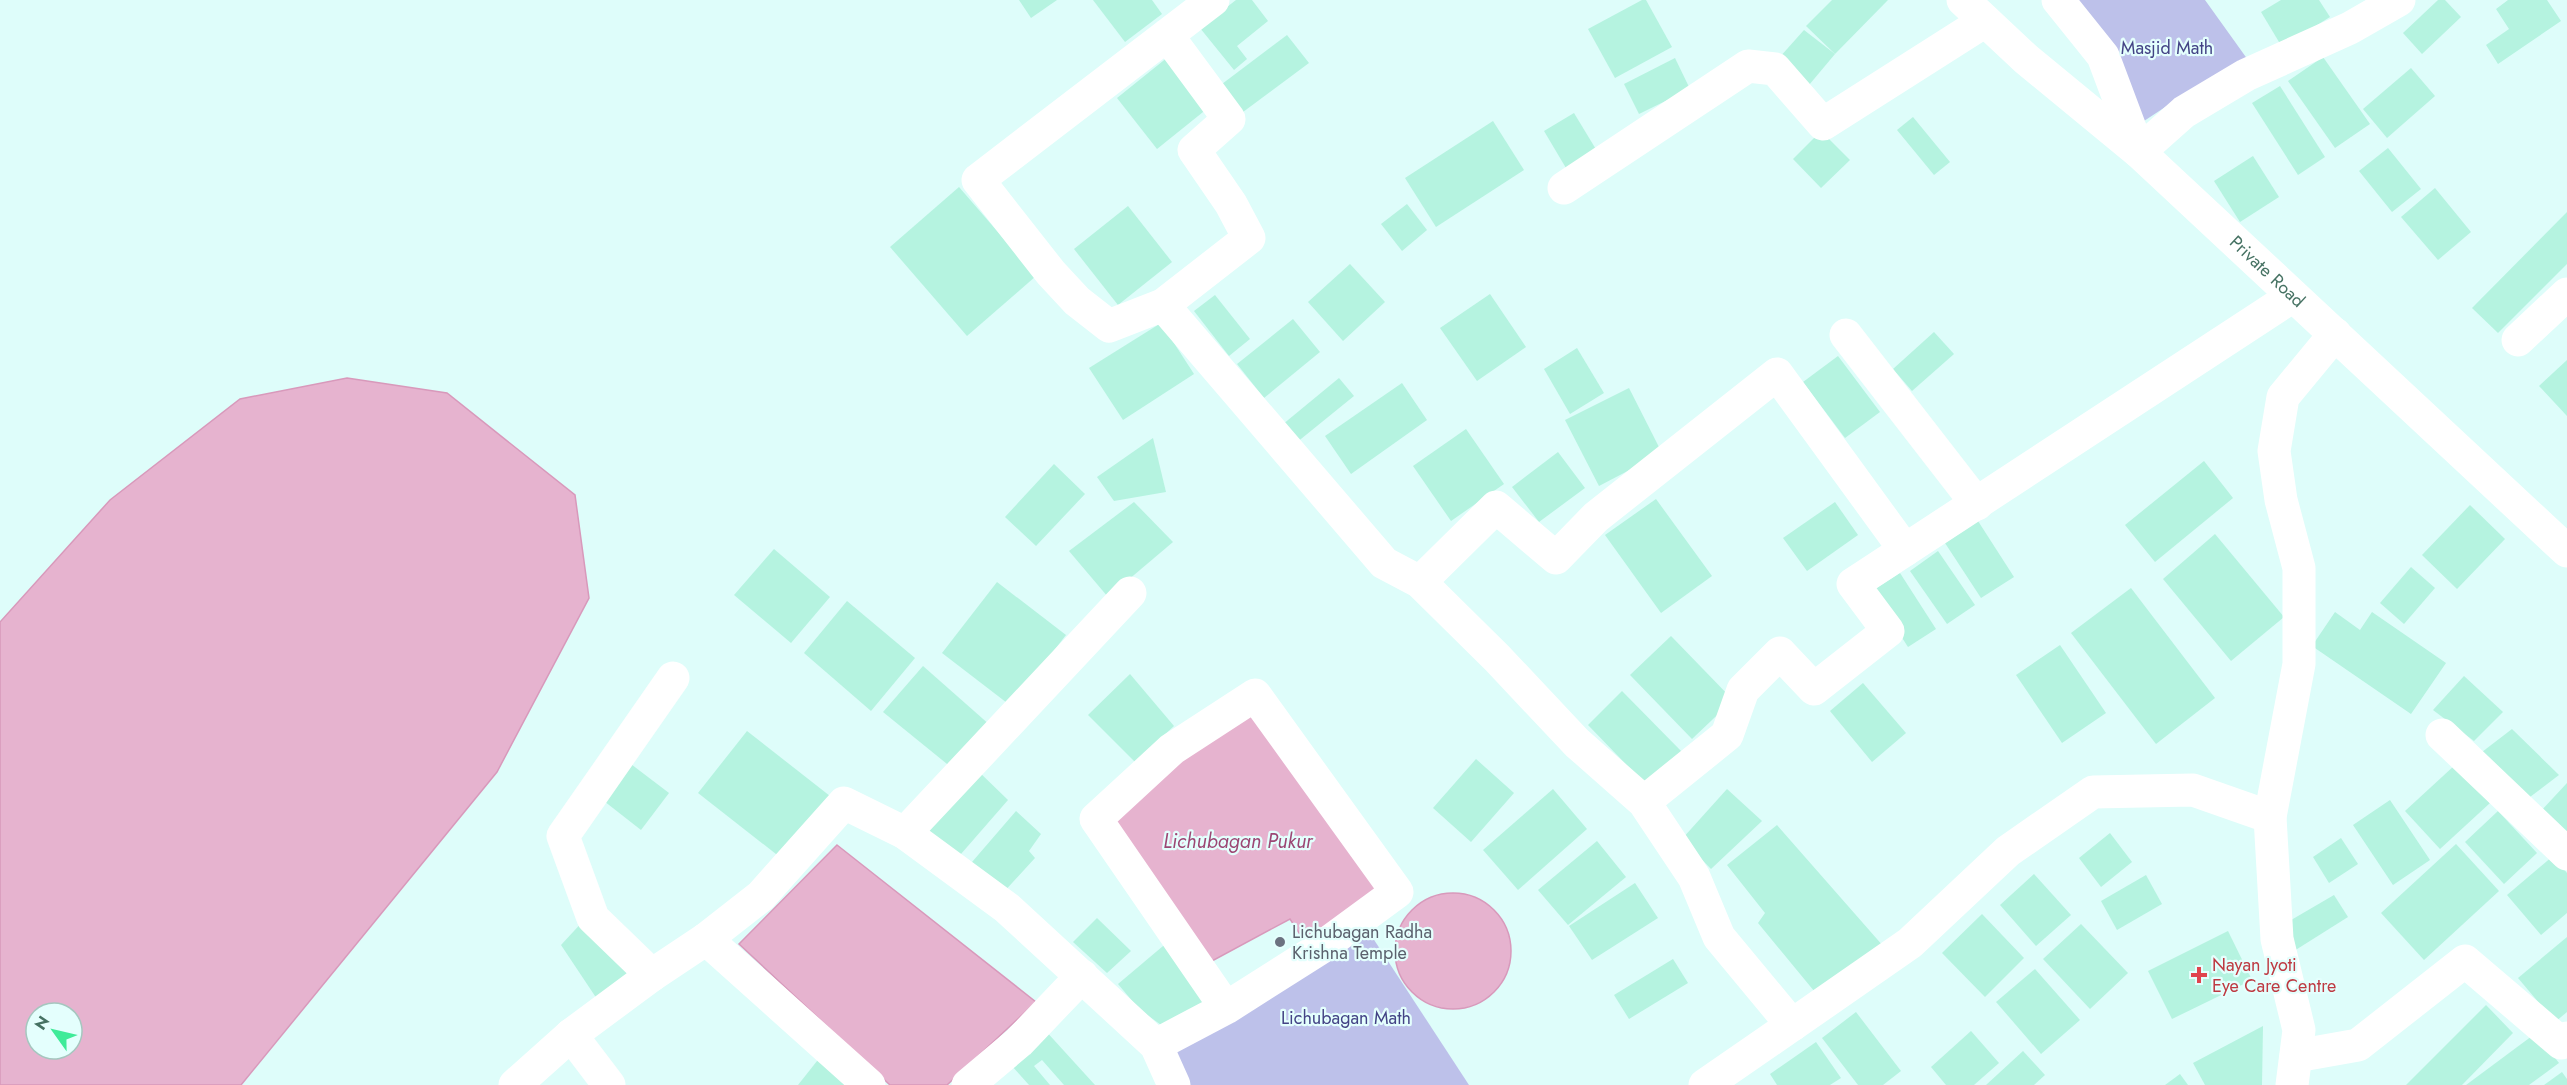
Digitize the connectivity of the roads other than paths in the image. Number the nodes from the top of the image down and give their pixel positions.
1 (1213, 0) edge
2 (2058, 0) edge
3 (2399, 0) edge
4 (1974, 10) edge
5 (1167, 35) junction
6 (2139, 152) junction
7 (1564, 188) dead end
8 (2567, 294) edge
9 (2293, 296) junction
10 (1163, 305) junction
11 (2335, 334) junction
12 (1846, 335) dead end
13 (2518, 340) dead end
14 (1977, 504) junction
15 (1905, 550) junction
16 (2567, 550) edge
17 (1420, 582) junction
18 (1130, 593) dead end
19 (673, 678) dead end
20 (2442, 735) dead end
21 (1644, 802) junction
22 (2270, 817) junction
23 (905, 833) junction
24 (2567, 854) edge
25 (706, 939) junction
26 (652, 975) junction
27 (1082, 976) junction
28 (1226, 1008) junction
29 (1792, 1025) junction
30 (571, 1035) junction
31 (2567, 1038) edge
32 (1156, 1045) junction
33 (2294, 1070) edge
34 (515, 1085) edge
35 (609, 1085) edge
36 (869, 1085) edge
37 (968, 1085) edge
38 (1174, 1085) edge
39 (1705, 1085) edge

1 - 5 street
2 - 6 street
3 - 6 street
4 - 6 street, Private Road
4 - 7 street
5 - 10 street
5 - 10 street
6 - 9 street, Private Road
8 - 13 street
9 - 11 street, Private Road
9 - 14 street
10 - 17 street
11 - 16 street, Private Road
11 - 22 street
12 - 14 street
14 - 15 street
15 - 17 street
15 - 21 street
17 - 21 street
18 - 23 street
19 - 26 street
20 - 24 street
21 - 29 street
22 - 29 street
22 - 33 street
23 - 25 street
23 - 27 street
25 - 26 street
25 - 36 street
26 - 30 street
27 - 32 street
27 - 37 street
28 - 28 street
28 - 32 street
29 - 39 street
30 - 34 street
30 - 35 street
31 - 33 street
32 - 38 street

